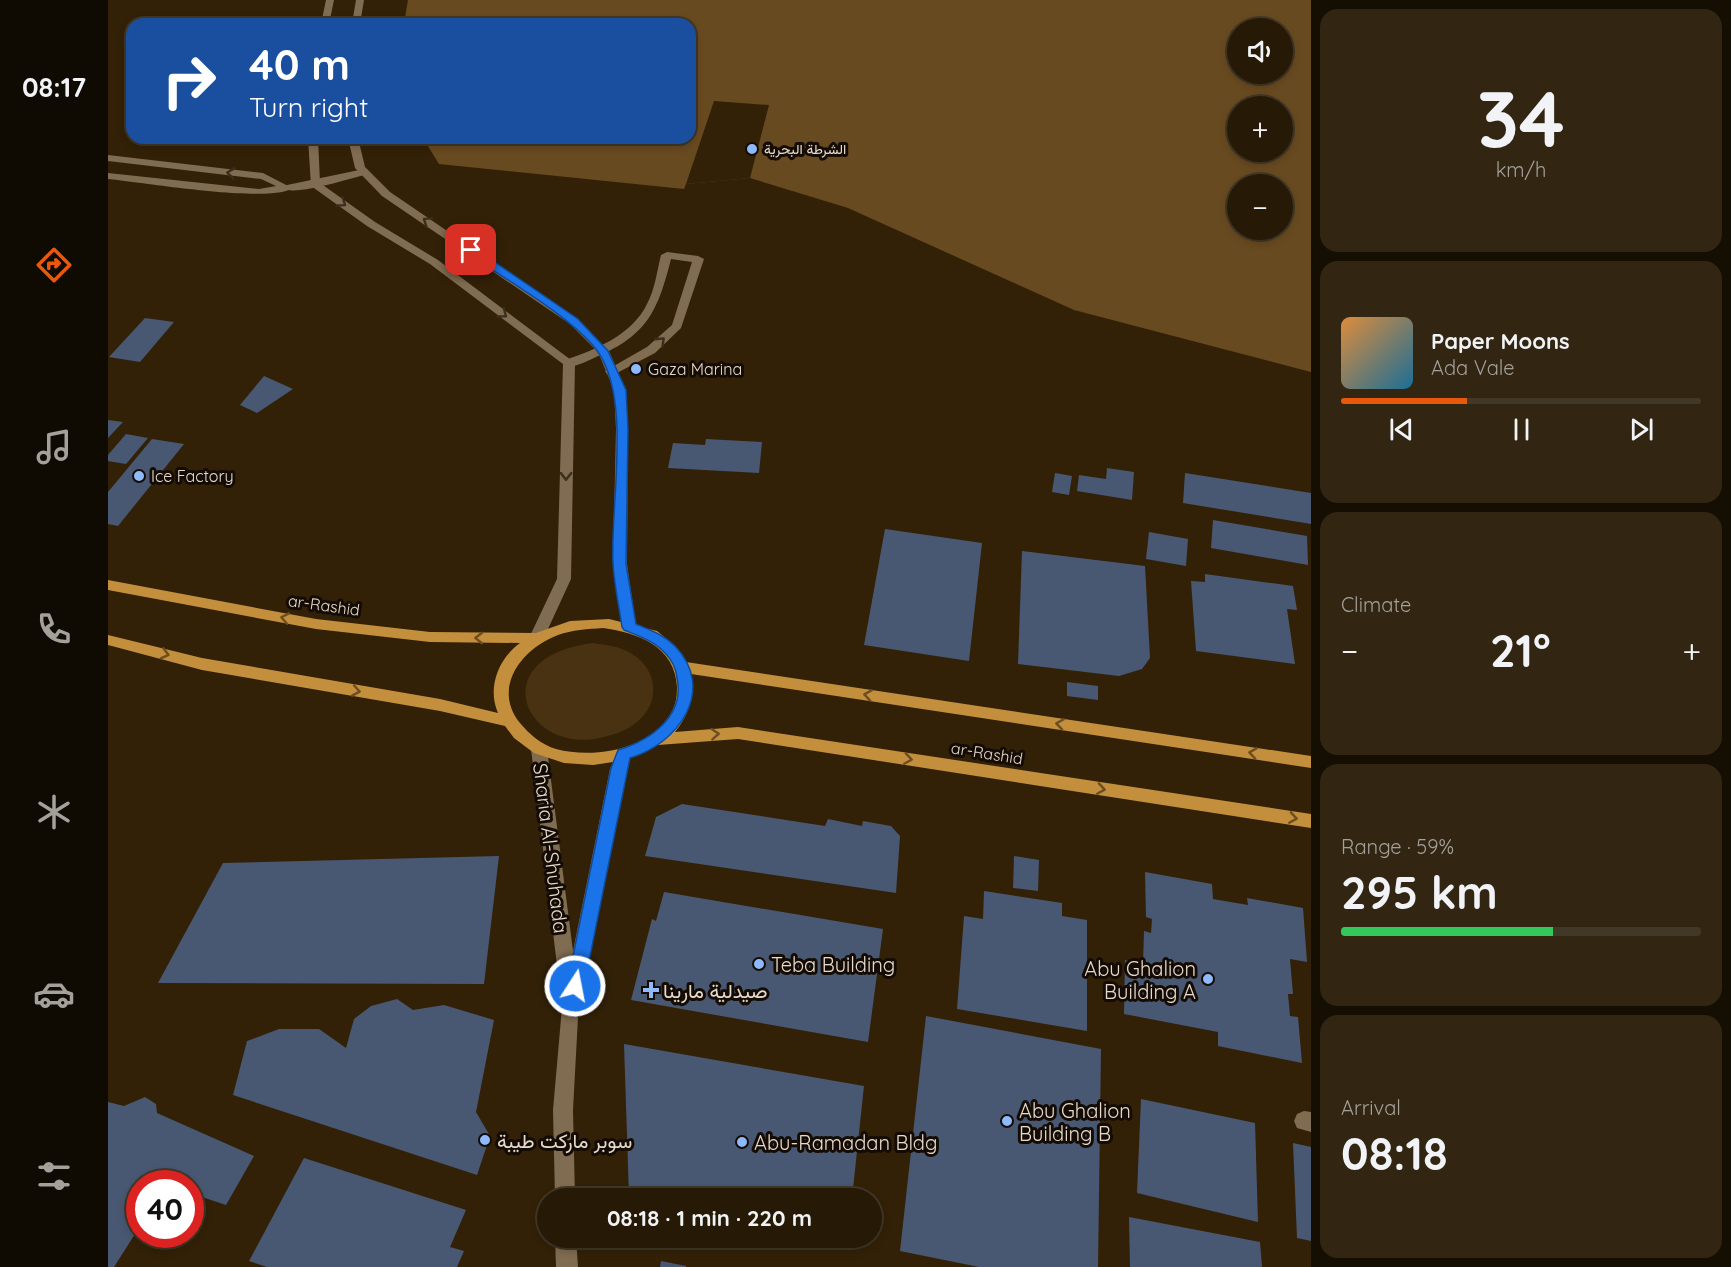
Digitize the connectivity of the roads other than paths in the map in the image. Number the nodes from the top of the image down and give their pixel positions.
1 (330, 0) edge
2 (360, 0) edge
3 (326, 18) edge
4 (357, 18) edge
5 (313, 144) edge
6 (354, 144) edge
7 (108, 158) edge
8 (364, 172) junction
9 (108, 176) edge
10 (315, 184) junction
11 (287, 188) junction
12 (603, 351) junction
13 (569, 363) junction
14 (611, 371) junction
15 (108, 585) edge
16 (629, 627) junction
17 (537, 638) junction
18 (108, 640) edge
19 (682, 667) junction
20 (507, 721) junction
21 (657, 739) junction
22 (539, 749) junction
23 (624, 754) junction
24 (1311, 762) edge
25 (1311, 821) edge
26 (571, 1007) junction
27 (565, 1188) edge
28 (566, 1248) edge
29 (567, 1267) edge

1 - 3 street
2 - 4 street
5 - 10 street
6 - 8 street
11 -> 7 street
8 - 10 street
12 -> 8 street
9 - 11 street
10 - 11 street
10 -> 13 street
12 - 13 street
12 - 14 street
14 -> 12 street
13 -> 17 street
14 - 16 street
17 -> 15 main road, ar-Rashid
16 - 17 main road
16 - 19 main road
17 - 20 main road
18 -> 20 main road
19 - 21 main road
24 -> 19 main road
20 - 22 main road
21 - 23 main road
21 -> 25 main road, ar-Rashid
22 - 23 main road
22 - 26 street, Sharia Al-Shuhada
23 - 26 street
26 - 27 street, Sharia Al-Shuhada
28 - 29 street

